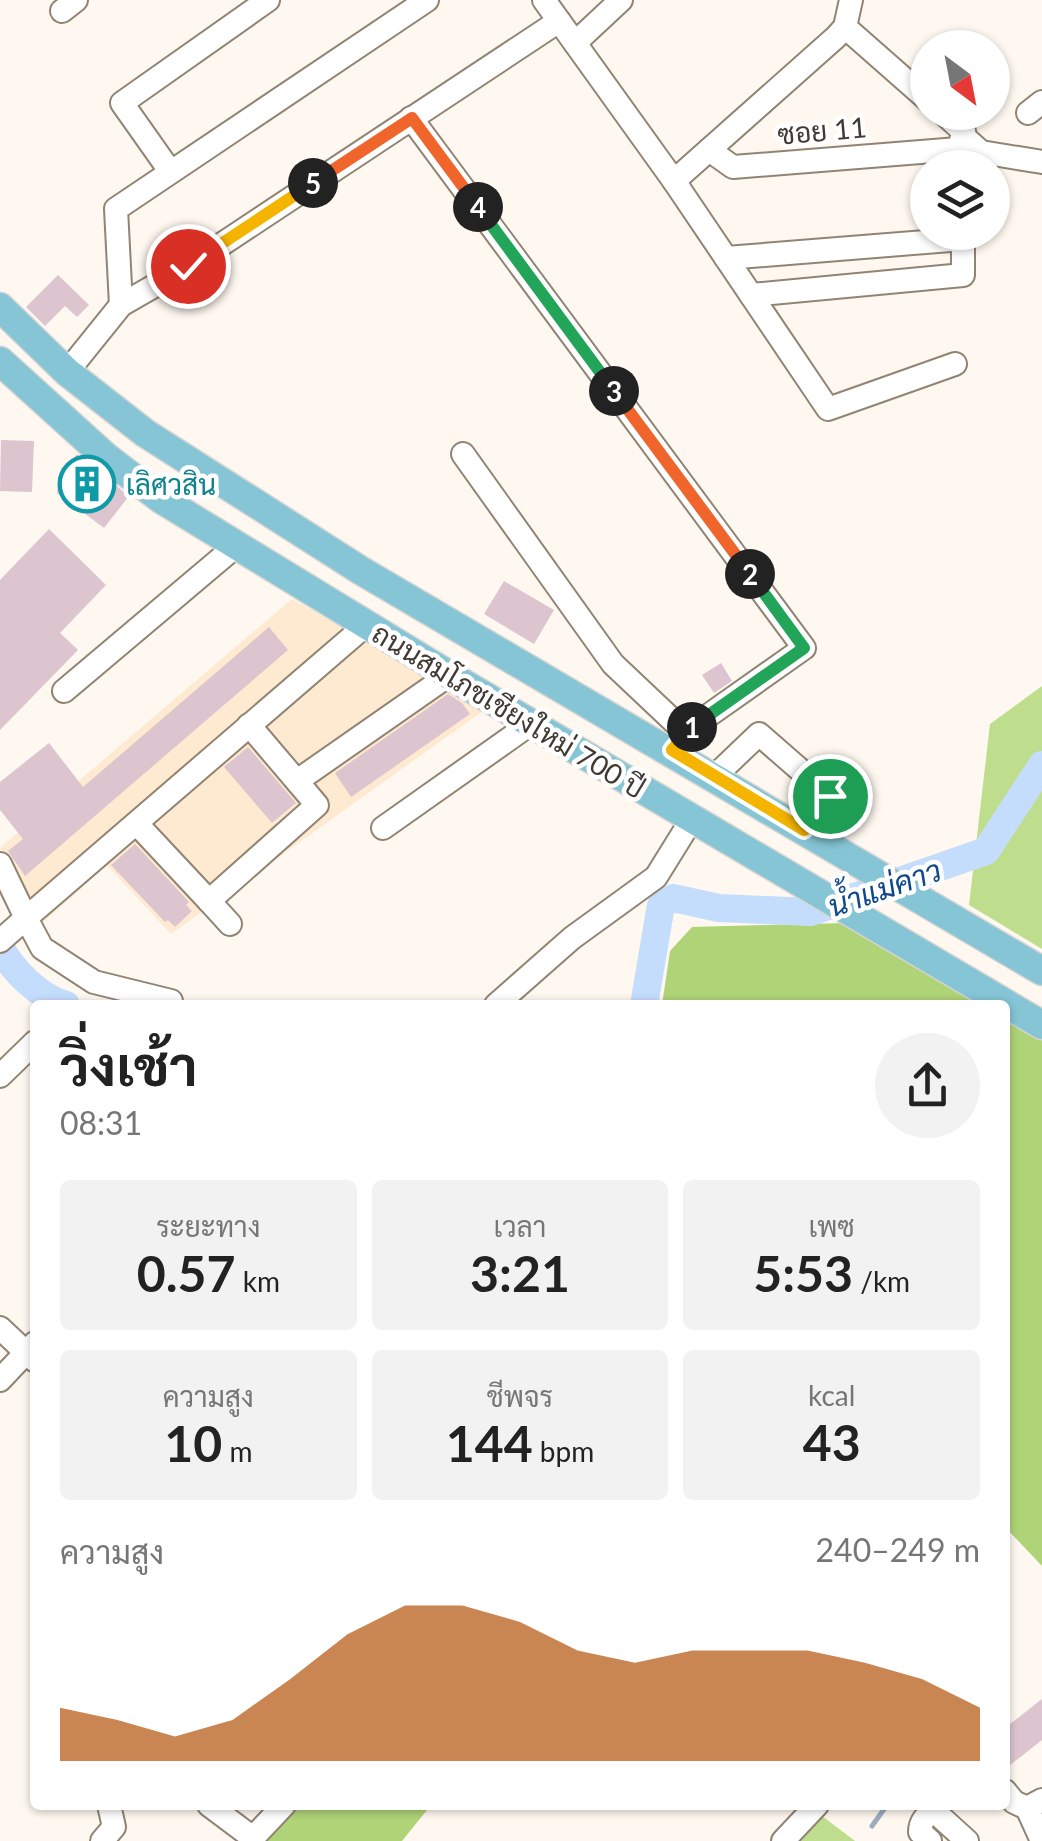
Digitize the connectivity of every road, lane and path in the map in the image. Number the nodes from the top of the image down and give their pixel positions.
1 (268, 0) edge
2 (427, 0) edge
3 (544, 0) edge
4 (621, 0) edge
5 (851, 0) edge
6 (559, 20) junction
7 (845, 26) junction
8 (575, 44) junction
9 (910, 84) edge
10 (412, 118) junction
11 (962, 130) edge
12 (962, 136) junction
13 (709, 150) junction
14 (1042, 162) edge
15 (170, 171) junction
16 (674, 181) junction
17 (726, 258) junction
18 (751, 295) junction
19 (121, 306) junction
20 (0, 307) edge
21 (0, 361) edge
22 (955, 364) dead end
23 (67, 372) junction
24 (463, 454) dead end
25 (237, 546) junction
26 (366, 624) junction
27 (449, 674) junction
28 (64, 691) dead end
29 (533, 722) junction
30 (249, 725) junction
31 (678, 741) junction
32 (714, 776) junction
33 (297, 781) junction
34 (692, 818) junction
35 (137, 824) junction
36 (383, 828) dead end
37 (804, 830) junction
38 (0, 864) edge
39 (209, 902) junction
40 (230, 924) dead end
41 (14, 929) edge
42 (1042, 970) edge
43 (163, 1000) edge
44 (502, 1000) edge
45 (998, 1000) edge
46 (1010, 1007) edge
47 (1042, 1026) edge
48 (30, 1047) edge
49 (1, 1074) edge
50 (0, 1328) edge
51 (30, 1350) edge
52 (30, 1354) edge
53 (0, 1380) edge
54 (1010, 1797) edge
55 (111, 1810) edge
56 (215, 1810) edge
57 (279, 1810) edge
58 (811, 1810) edge
59 (1033, 1823) edge
60 (107, 1836) edge
61 (252, 1840) edge
62 (783, 1841) edge
63 (930, 1841) edge
64 (967, 1841) edge

1 - 15 street
2 - 15 street
3 - 6 street
4 - 8 street
5 - 7 street
6 - 8 street
6 - 10 street
7 - 9 street
7 - 13 street
8 - 16 street
10 - 19 street
10 - 31 street
11 - 12 street
12 - 13 street, ซอย 11
12 - 14 street
13 - 16 street
15 - 19 street
16 - 17 street
17 - 18 street
17 - 18 street
18 - 22 street
19 - 23 street
20 - 23 main road, ถนนสมโภชเชียงใหม่ 700 ปี
21 - 25 main road, ถนนสมโภชเชียงใหม่ 700 ปี
23 - 31 main road, ถนนสมโภชเชียงใหม่ 700 ปี
24 - 31 street
25 - 26 main road, ถนนสมโภชเชียงใหม่ 700 ปี
25 - 28 street
26 - 27 main road, ถนนสมโภชเชียงใหม่ 700 ปี
26 - 30 street
27 - 29 main road, ถนนสมโภชเชียงใหม่ 700 ปี
27 - 33 street
29 - 34 main road, ถนนสมโภชเชียงใหม่ 700 ปี
29 - 36 street
30 - 33 street
30 - 35 street
31 - 32 main road, ถนนสมโภชเชียงใหม่ 700 ปี
32 - 37 main road, ถนนสมโภชเชียงใหม่ 700 ปี
32 - 37 street
33 - 39 street
34 - 44 street
34 - 45 main road, ถนนสมโภชเชียงใหม่ 700 ปี
35 - 39 street
35 - 41 street
37 - 42 main road, ถนนสมโภชเชียงใหม่ 700 ปี
38 - 41 street
39 - 40 street
41 - 43 street
46 - 47 main road, ถนนสมโภชเชียงใหม่ 700 ปี
48 - 49 street
50 - 51 street
52 - 53 street
54 - 59 street
55 - 60 street
56 - 61 street
57 - 61 street
58 - 62 street
63 - 64 street

